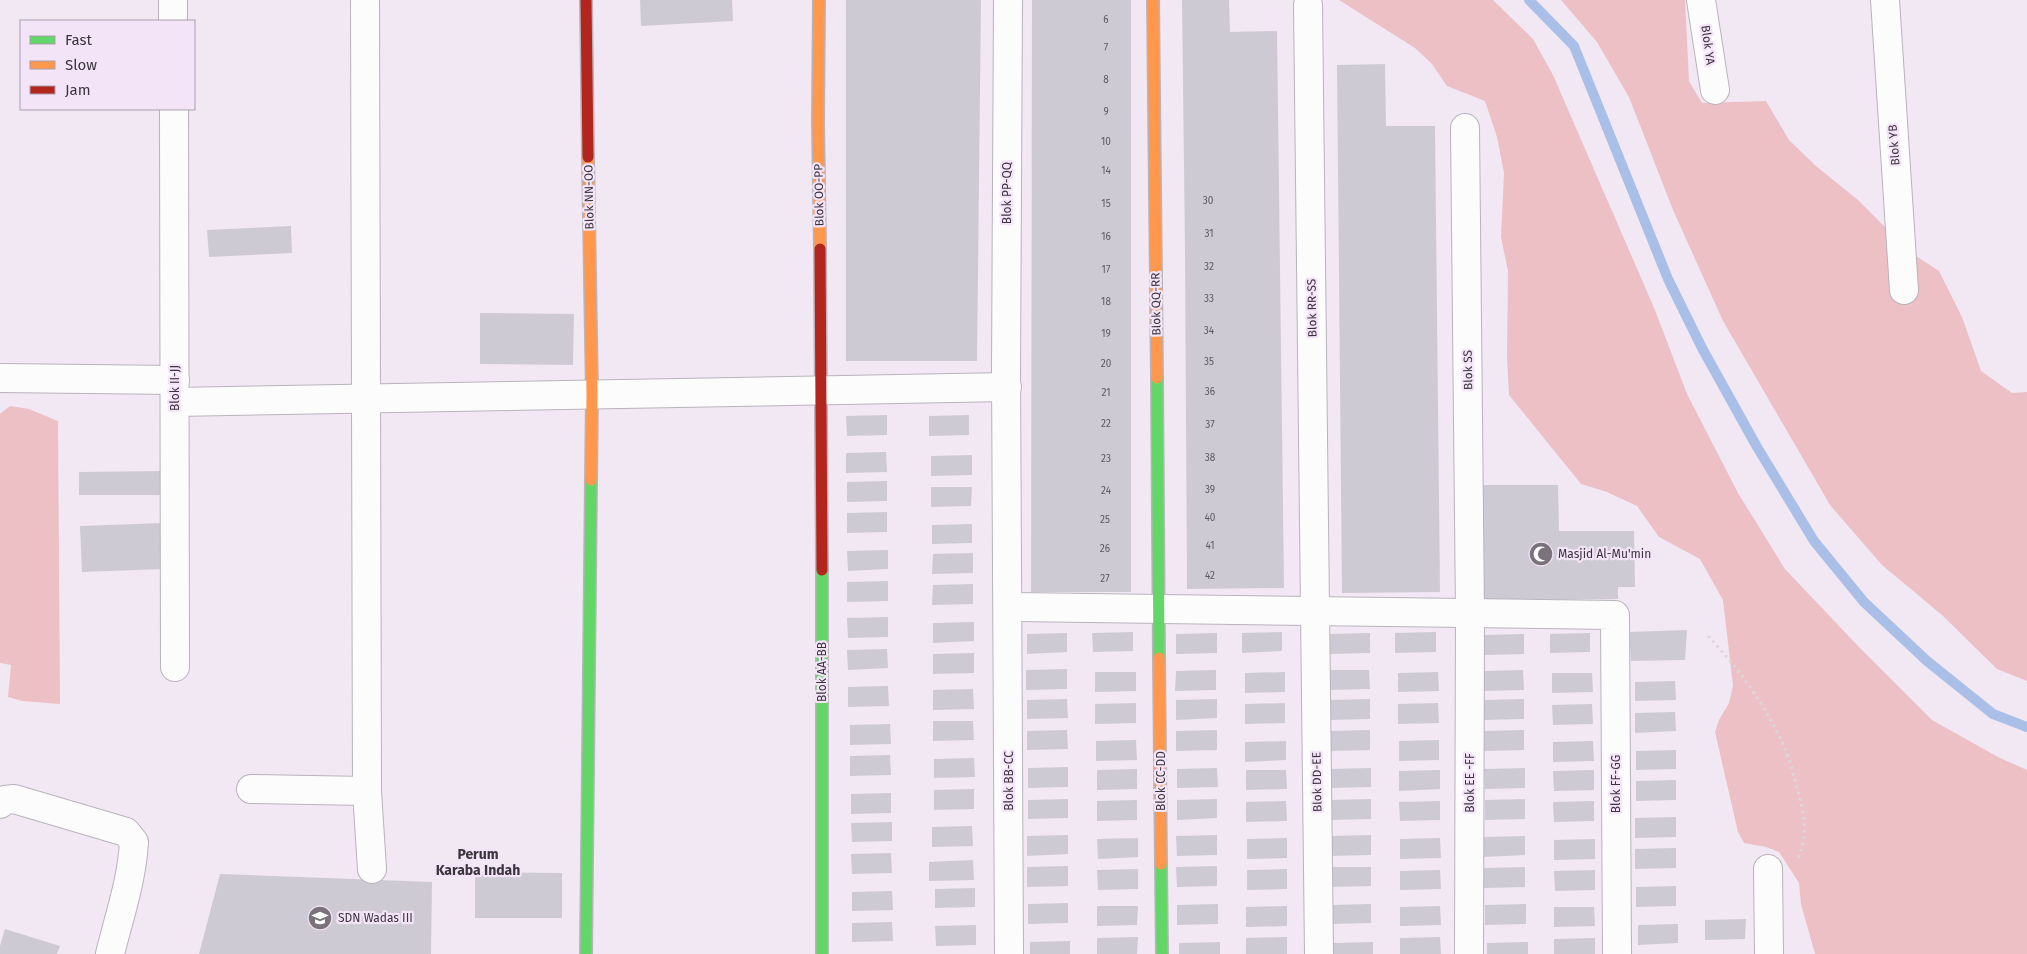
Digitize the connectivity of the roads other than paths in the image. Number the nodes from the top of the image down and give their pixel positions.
1 (173, 0) edge
2 (364, 0) edge
3 (586, 0) edge
4 (819, 0) edge
5 (1008, 0) edge
6 (1153, 0) edge
7 (1701, 0) edge
8 (1885, 0) edge
9 (1308, 5) dead end
10 (173, 20) edge
11 (1715, 90) dead end
12 (174, 110) edge
13 (1465, 128) dead end
14 (1904, 290) dead end
15 (0, 378) edge
16 (1007, 387) junction
17 (822, 390) junction
18 (175, 391) junction
19 (592, 394) junction
20 (366, 398) junction
21 (1008, 607) junction
22 (1159, 609) junction
23 (1315, 611) junction
24 (1470, 613) junction
25 (175, 667) dead end
26 (251, 789) dead end
27 (367, 790) junction
28 (0, 804) edge
29 (372, 869) dead end
30 (1768, 869) dead end
31 (110, 954) edge
32 (586, 954) edge
33 (822, 954) edge
34 (1009, 954) edge
35 (1162, 954) edge
36 (1318, 954) edge
37 (1469, 954) edge
38 (1617, 954) edge
39 (1769, 954) edge

1 - 10 street
2 - 20 street
3 - 19 street, Blok NN-OO
4 - 17 street, Blok OO-PP
5 - 16 street, Blok PP-QQ
6 - 22 street, Blok QQ-RR
7 - 11 street, Blok YA
8 - 14 street, Blok YB
9 - 23 street, Blok RR-SS
12 - 18 street, Blok II-JJ
13 - 24 street, Blok SS
15 - 18 street
16 - 17 street
16 - 21 street, Blok PP-QQ
17 - 19 street
17 - 33 street, Blok AA-BB
18 - 20 street
18 - 25 street, Blok II-JJ
19 - 20 street
19 - 32 street, Blok NN-OO
20 - 27 street
21 - 22 street
21 - 34 street, Blok BB-CC
22 - 23 street
22 - 35 street, Blok CC-DD
23 - 24 street
23 - 36 street, Blok DD-EE
24 - 37 street, Blok EE -FF
24 - 38 street, Blok FF-GG
26 - 27 street
27 - 29 street
28 - 31 street
30 - 39 street

